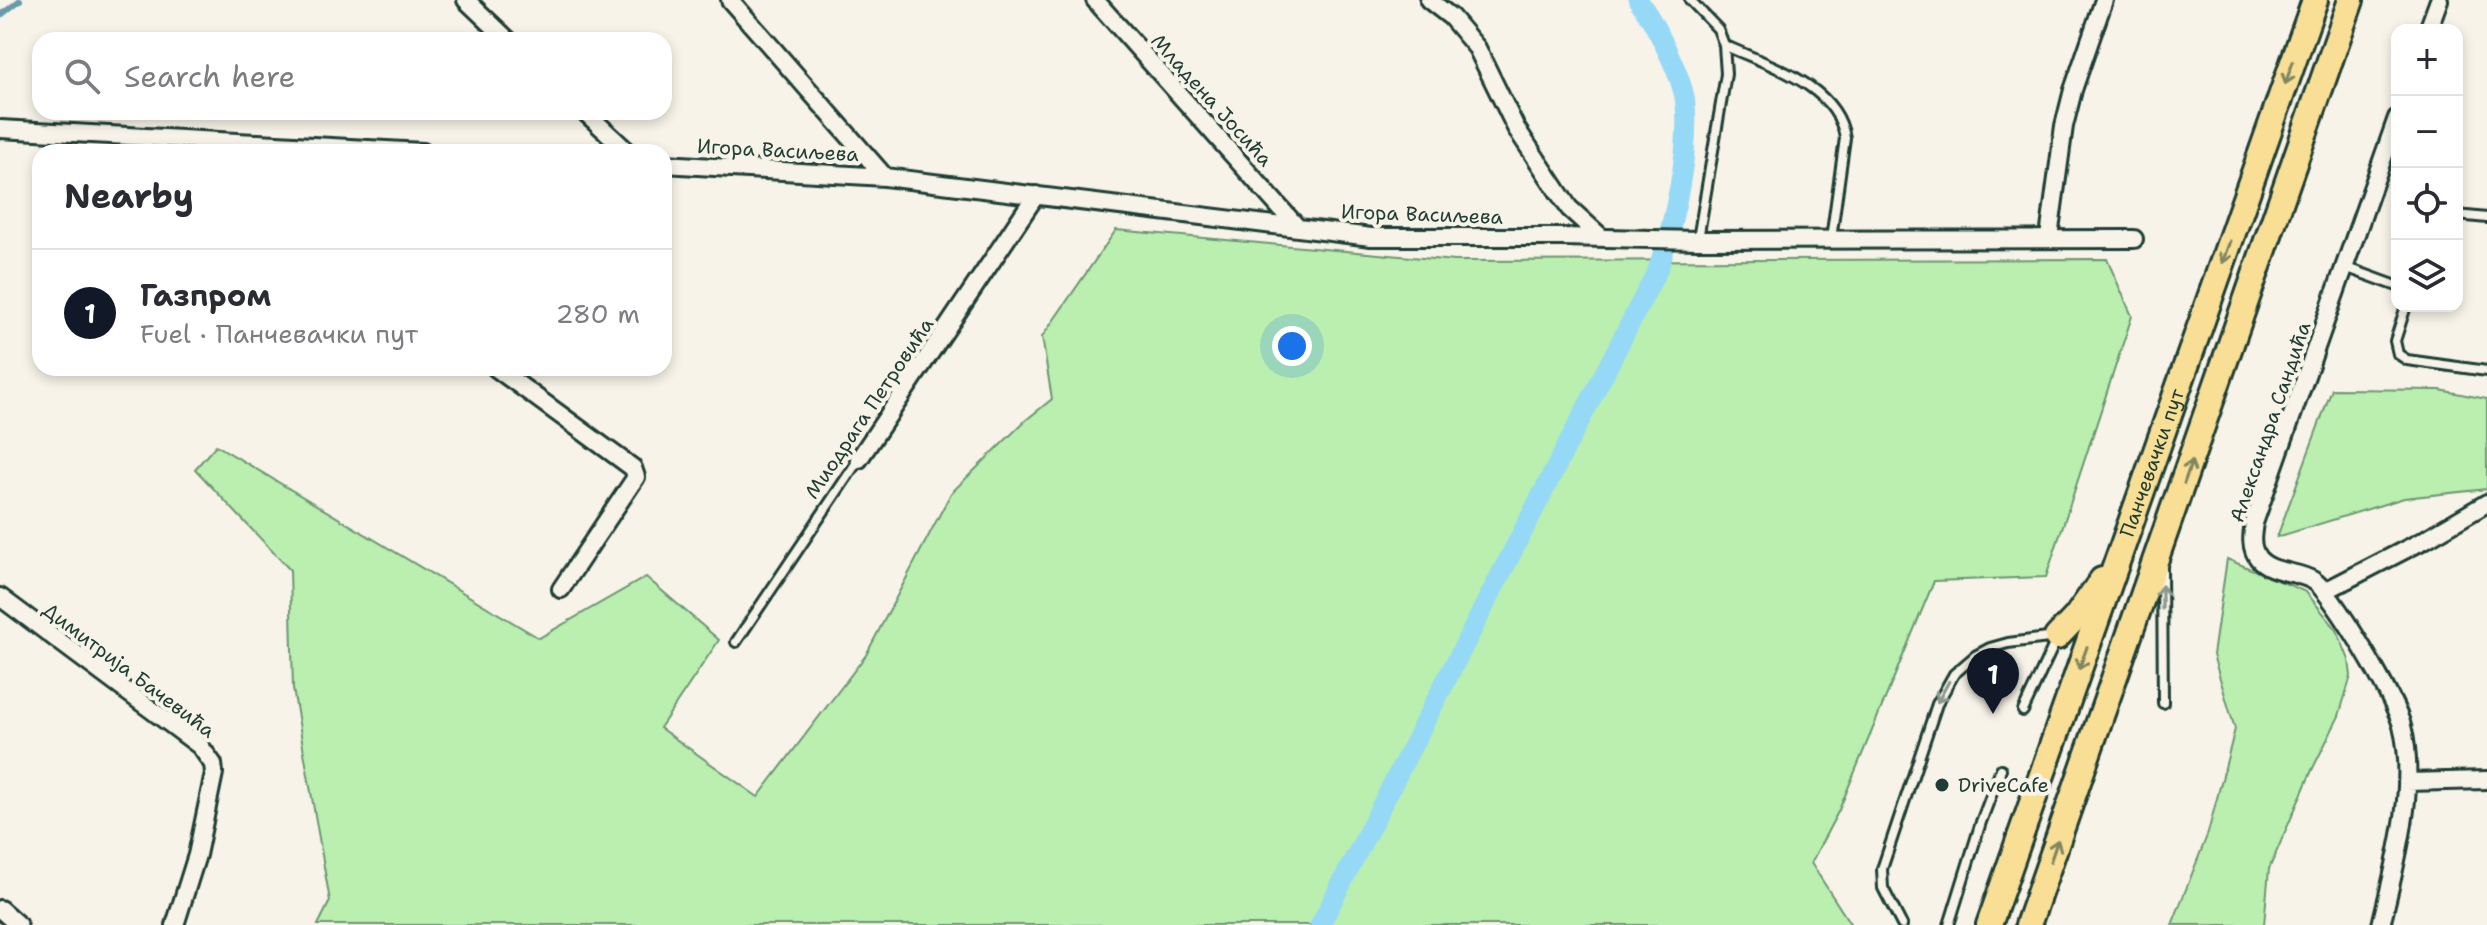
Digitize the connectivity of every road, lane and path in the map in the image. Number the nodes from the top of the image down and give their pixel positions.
1 (466, 0) edge
2 (730, 0) edge
3 (1095, 0) edge
4 (1429, 0) edge
5 (1690, 0) edge
6 (2104, 0) edge
7 (2315, 0) edge
8 (2351, 0) edge
9 (2439, 0) edge
10 (2430, 24) edge
11 (500, 32) edge
12 (1724, 45) junction
13 (594, 120) edge
14 (0, 129) edge
15 (2391, 135) edge
16 (168, 144) edge
17 (619, 144) edge
18 (672, 164) edge
19 (885, 177) junction
20 (1036, 195) junction
21 (2463, 216) edge
22 (2487, 218) edge
23 (1298, 228) junction
24 (2049, 237) junction
25 (1602, 238) junction
26 (1831, 239) junction
27 (2134, 239) dead end
28 (1693, 240) junction
29 (2344, 267) junction
30 (2391, 284) edge
31 (2404, 312) edge
32 (2487, 371) edge
33 (507, 376) edge
34 (859, 459) joint
35 (2487, 503) edge
36 (2128, 532) junction
37 (2162, 546) junction
38 (561, 589) dead end
39 (2325, 591) junction
40 (0, 597) edge
41 (2057, 637) junction
42 (736, 642) dead end
43 (2163, 703) dead end
44 (2023, 711) dead end
45 (2001, 769) dead end
46 (2487, 780) edge
47 (2407, 782) junction
48 (0, 909) edge
49 (18, 925) edge
50 (175, 925) edge
51 (1902, 925) edge
52 (1949, 925) edge
53 (1989, 925) edge
54 (2028, 925) edge
55 (2381, 925) edge

1 - 11 street
2 - 19 street
3 - 23 street, Младена Јосића
4 - 25 street
5 - 12 lane
6 - 24 street
7 -> 36 main road, Панчевачки пут
37 -> 8 main road, Панчевачки пут
9 - 10 street
12 - 26 lane
12 - 28 lane
13 - 17 street
14 - 16 street
15 - 29 street, Александра Сандића
18 - 19 street, Игора Васиљева
19 - 20 street, Игора Васиљева
20 - 23 street, Игора Васиљева
20 - 34 street, Миодрага Петровића
21 - 22 lane
23 - 25 street, Игора Васиљева
24 - 26 street, Игора Васиљева
24 - 27 street, Игора Васиљева
25 - 28 street, Игора Васиљева
26 - 28 street, Игора Васиљева
29 - 30 lane
29 - 39 street, Александра Сандића
31 - 32 lane
33 - 38 street
34 - 42 lane, Миодрага Петровића
35 - 39 street
36 - 41 main road
36 -> 53 main road, Панчевачки пут
43 -> 37 lane
54 -> 37 main road, Панчевачки пут
39 - 47 street, Александра Сандића
40 - 50 street, Димитрија Бачевића
41 - 44 lane
41 -> 51 lane
45 - 52 lane
46 - 47 street
47 - 55 street, Александра Сандића
48 - 49 street

